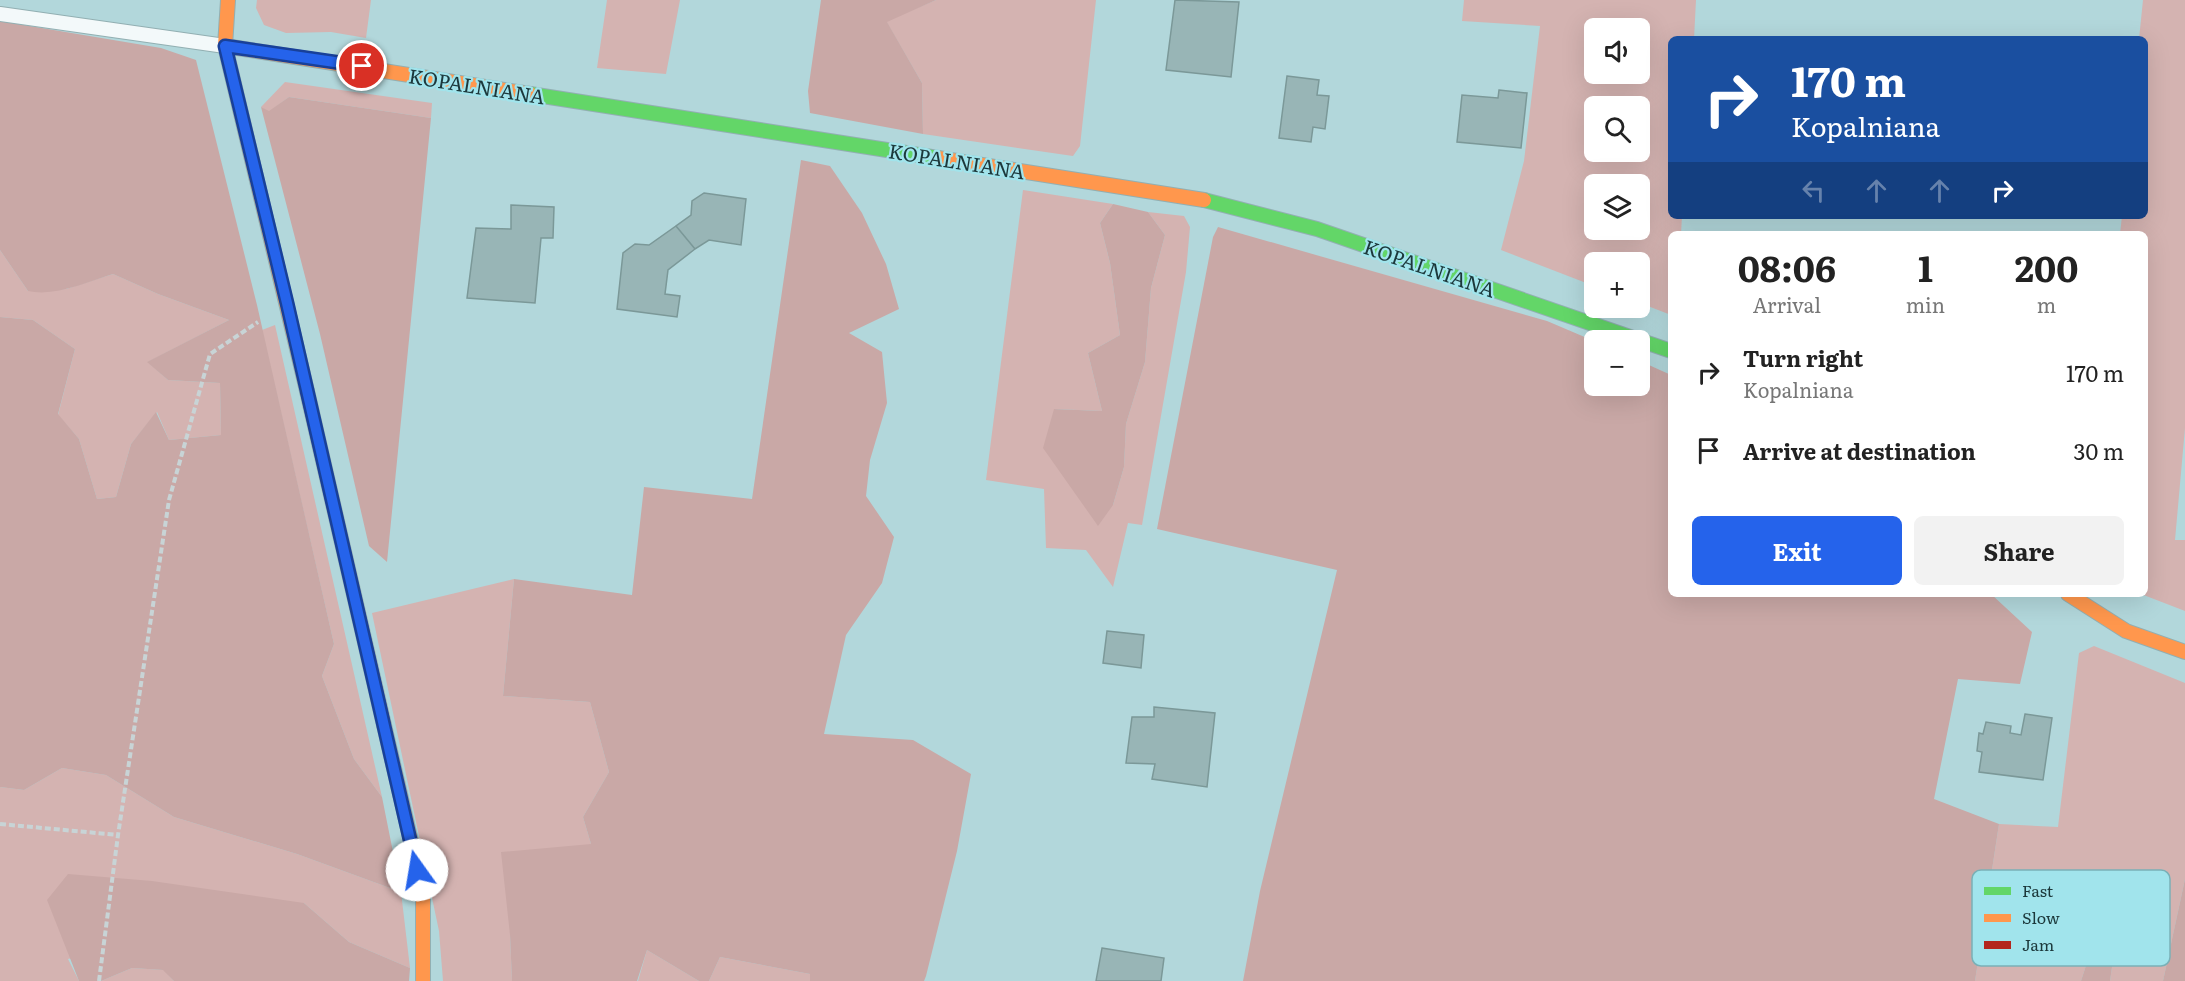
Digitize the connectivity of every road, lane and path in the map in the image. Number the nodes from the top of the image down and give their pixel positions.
1 (228, 0) edge
2 (0, 14) edge
3 (225, 46) junction
4 (287, 303) junction
5 (1668, 350) edge
6 (2073, 597) edge
7 (2185, 652) edge
8 (0, 824) edge
9 (118, 835) junction
10 (99, 981) edge
11 (423, 981) edge

1 - 3 street
2 - 3 lane
3 - 4 street
3 - 5 street, KOPALNIANA
4 - 9 path
4 - 11 street
6 - 7 street
8 - 9 path
9 - 10 path

